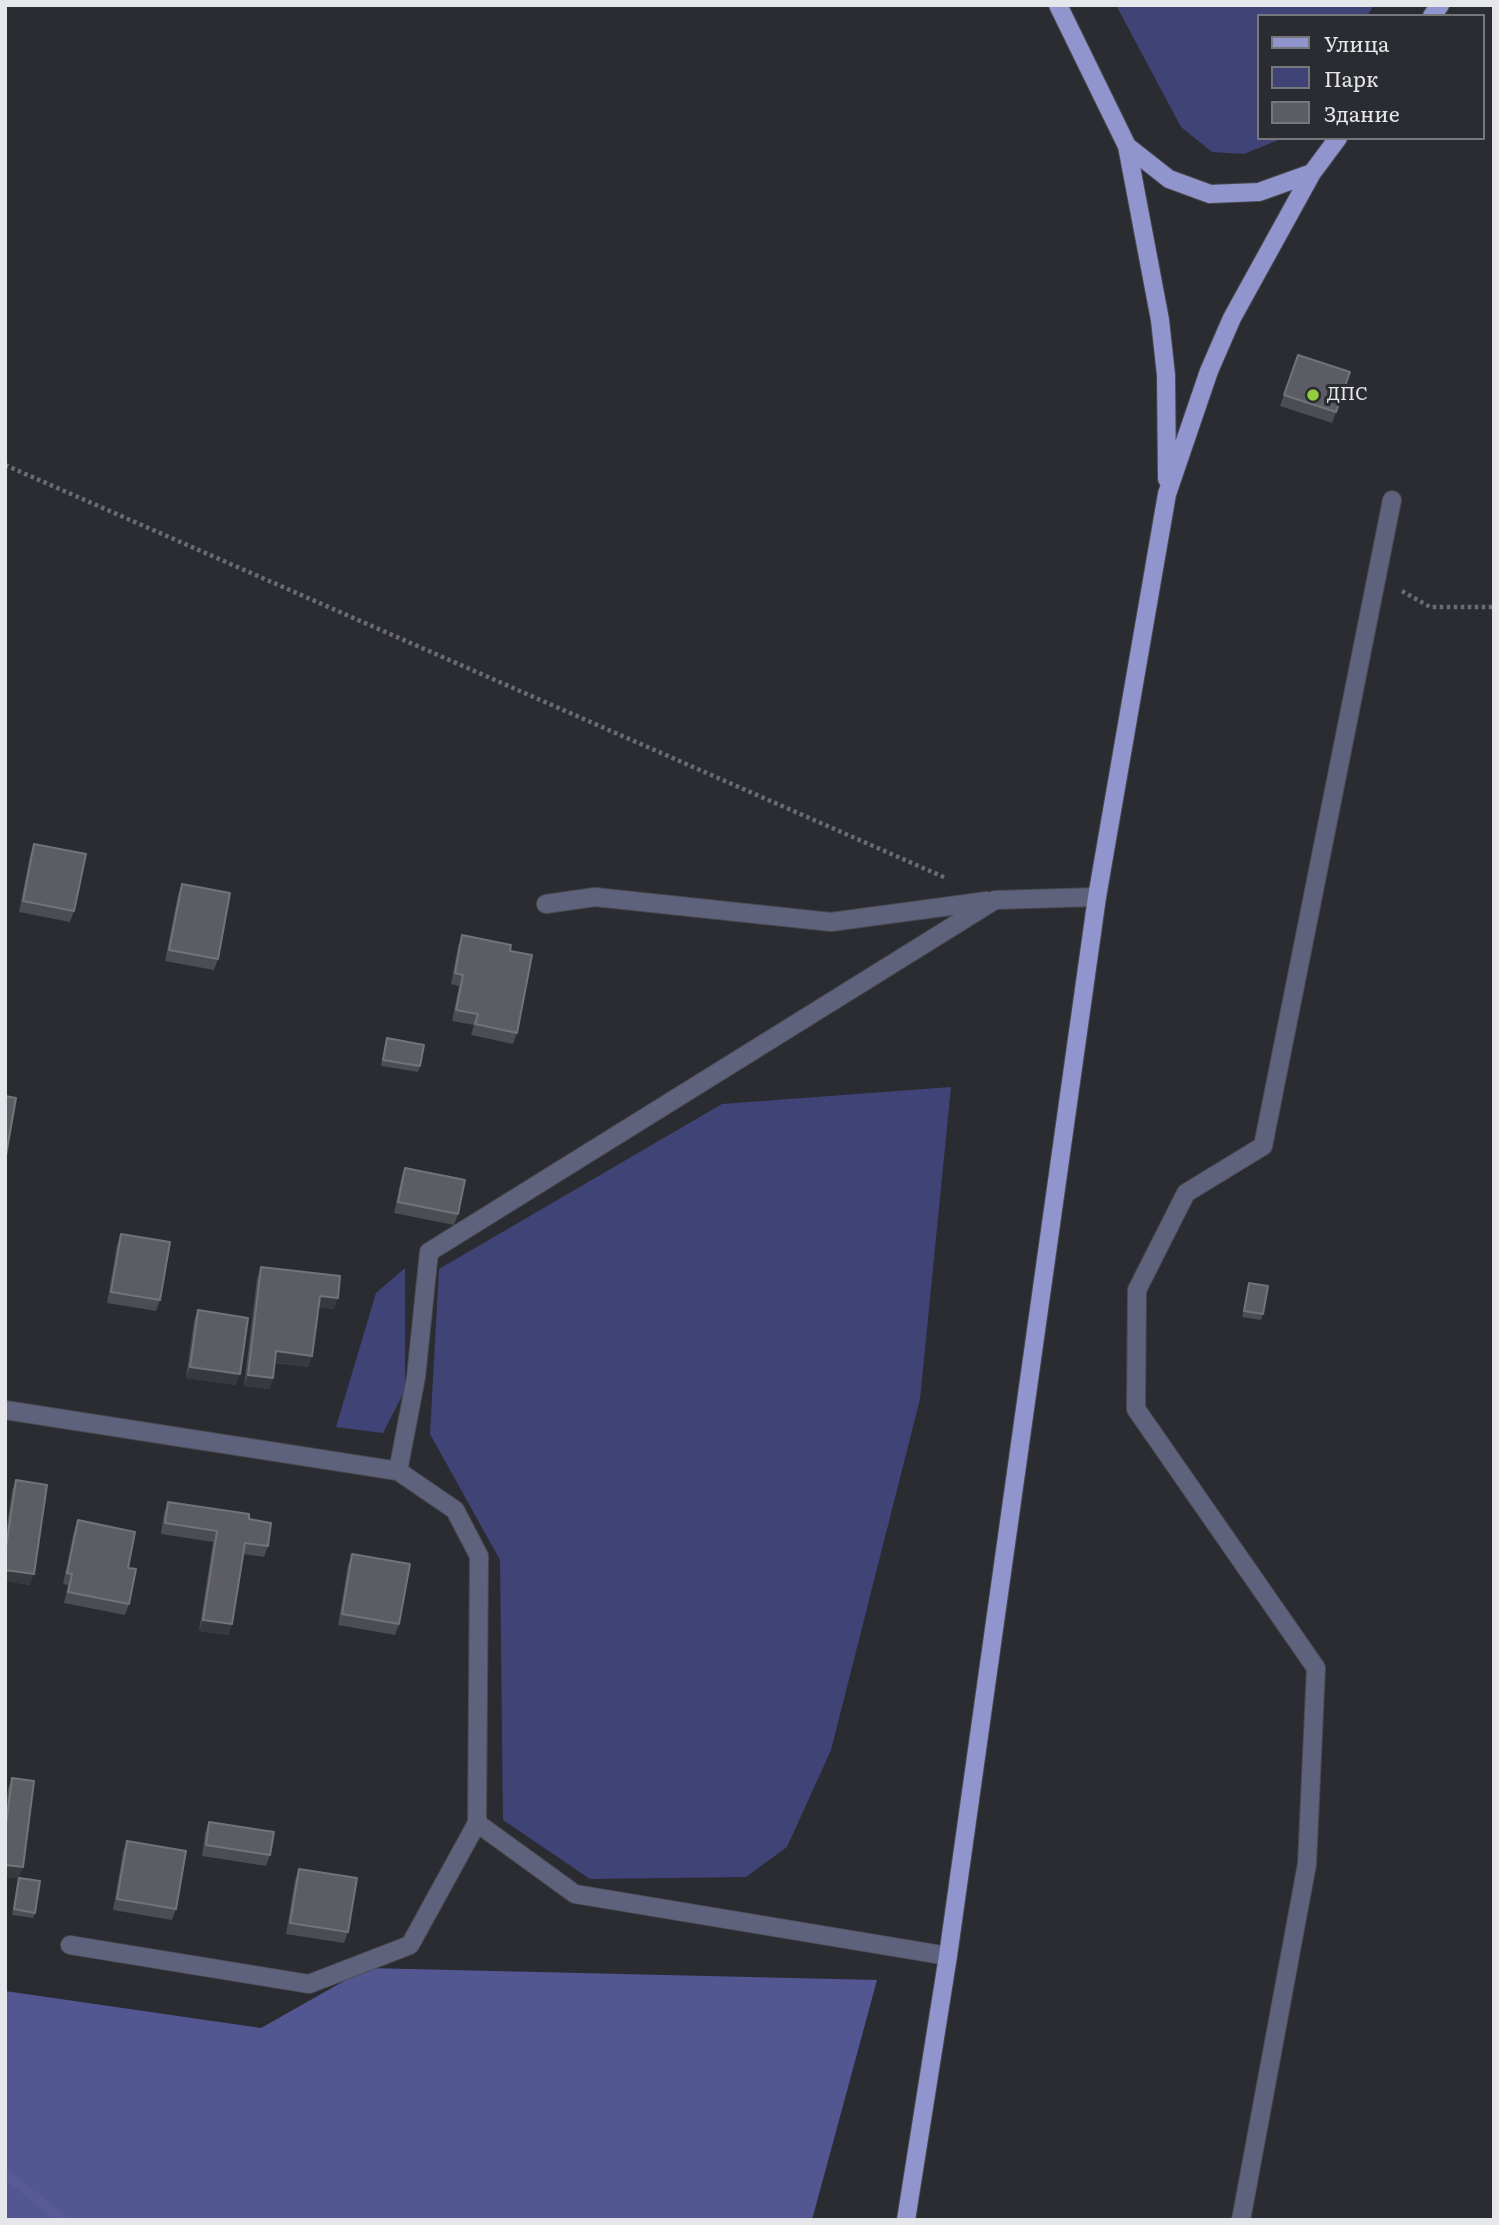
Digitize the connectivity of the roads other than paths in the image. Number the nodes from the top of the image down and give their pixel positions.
1 (1058, 5) edge
2 (1337, 140) edge
3 (1127, 146) junction
4 (1312, 173) junction
5 (1167, 494) junction
6 (1392, 500) dead end
7 (1097, 897) junction
8 (995, 900) junction
9 (546, 904) dead end
10 (5, 1410) edge
11 (398, 1471) junction
12 (477, 1823) junction
13 (70, 1945) dead end
14 (948, 1956) junction
15 (906, 2220) edge
16 (1241, 2220) edge

1 - 3 main road
2 - 4 main road
3 - 4 main road
3 - 5 main road
4 - 5 main road
5 - 7 main road
6 - 16 street
7 - 8 street
7 - 14 main road
8 - 9 street
8 - 11 street
10 - 11 street
11 - 12 street
12 - 13 street
12 - 14 street
14 - 15 main road

